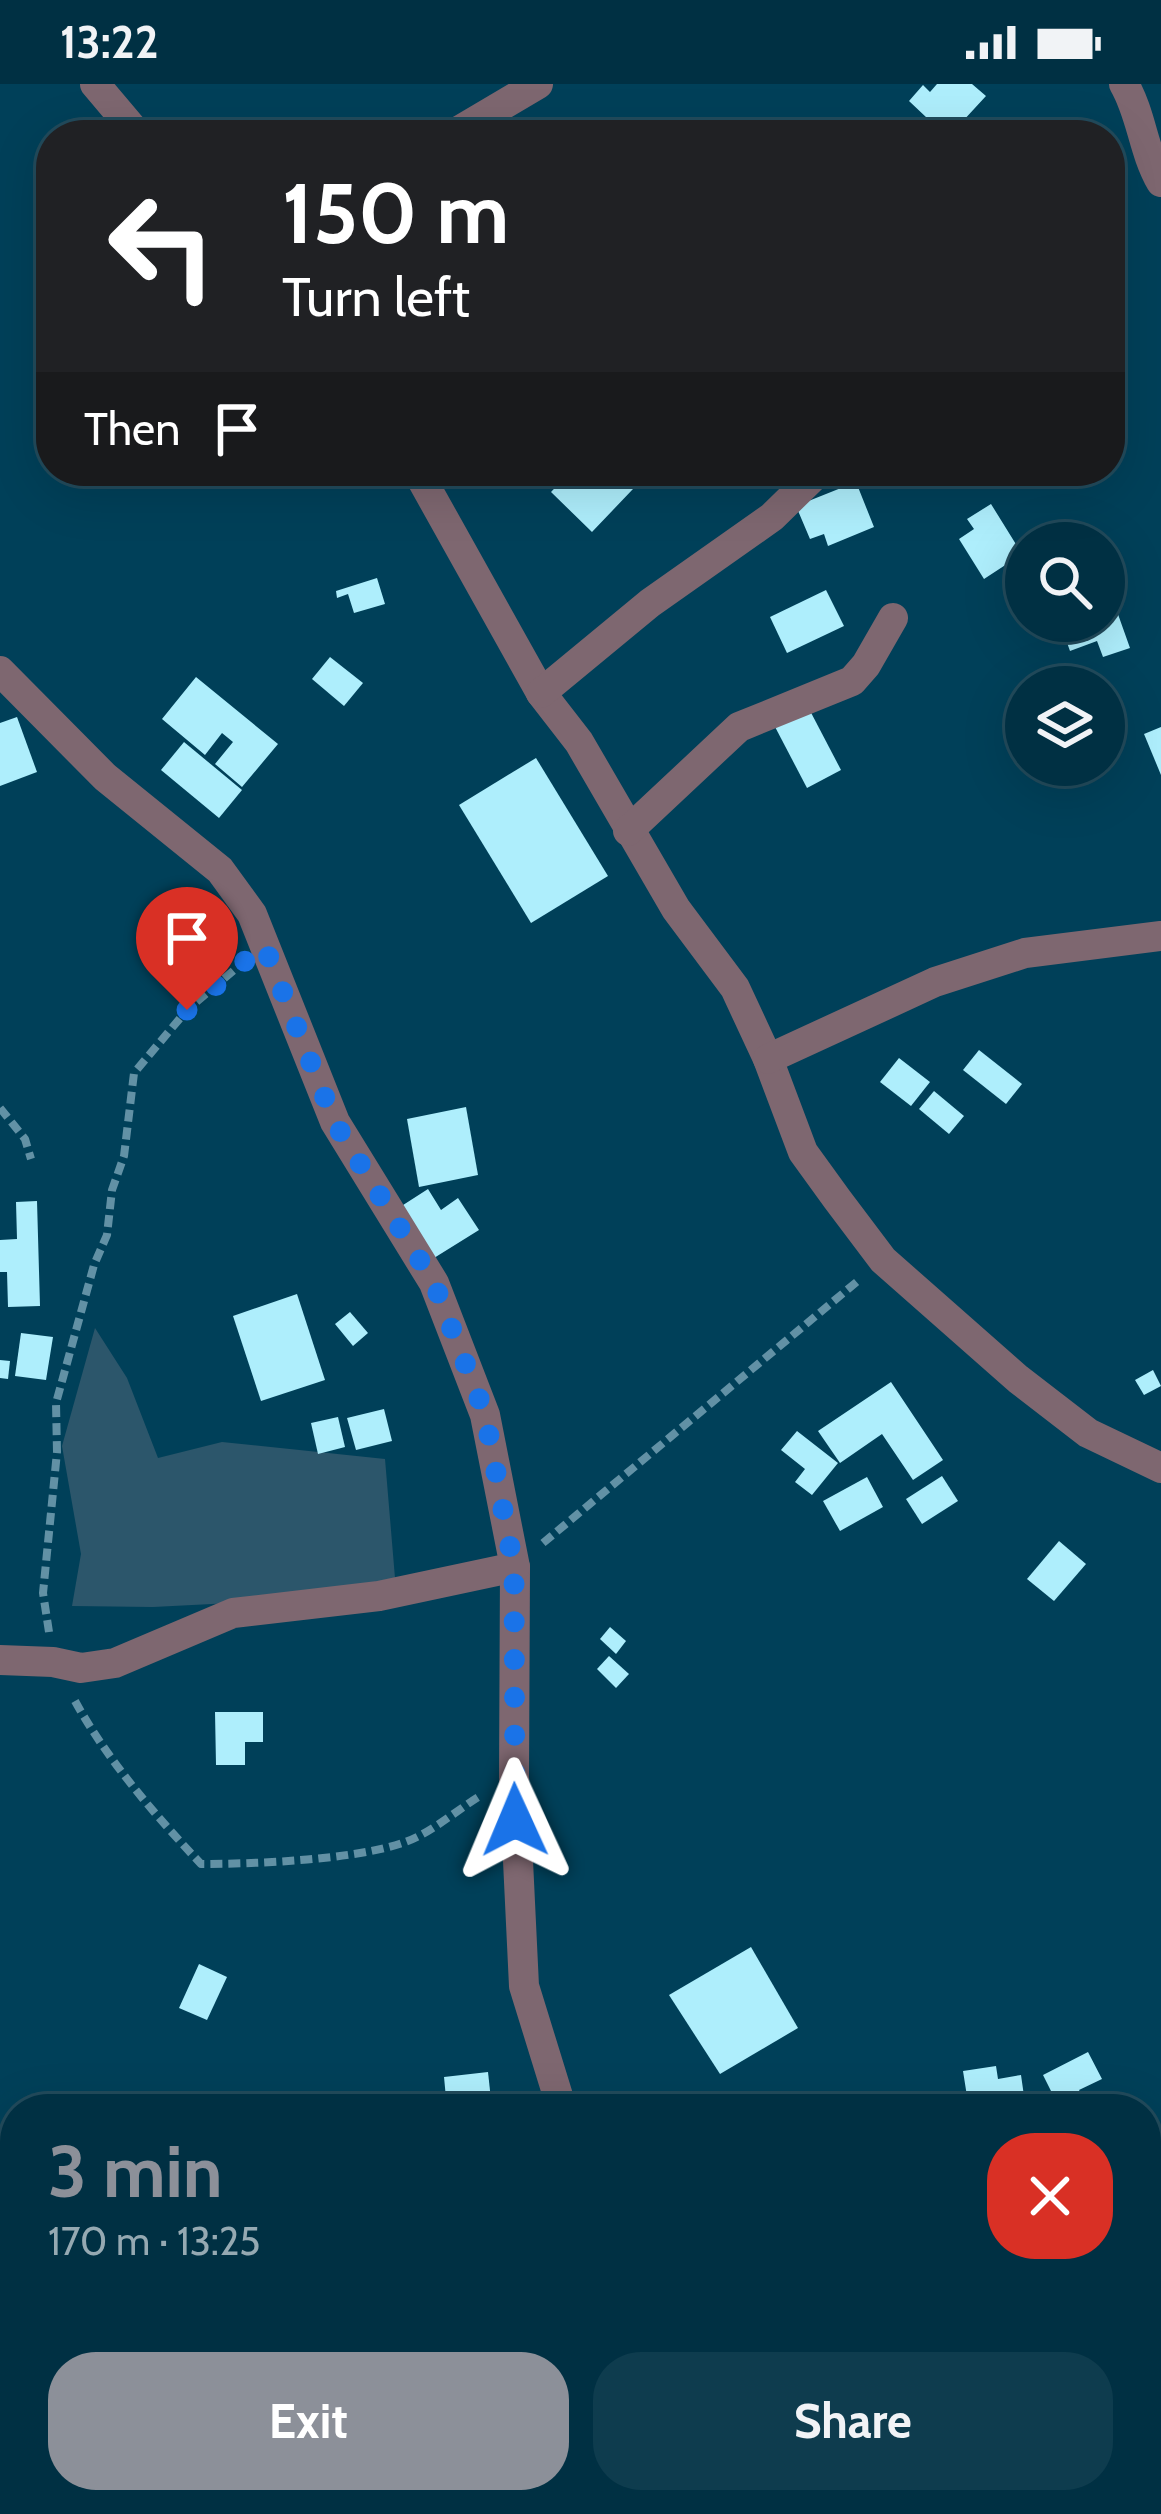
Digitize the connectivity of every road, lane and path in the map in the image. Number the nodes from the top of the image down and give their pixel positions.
1 (95, 84) edge
2 (538, 84) edge
3 (1124, 84) edge
4 (125, 120) edge
5 (477, 120) edge
6 (1161, 182) edge
7 (426, 486) edge
8 (804, 486) edge
9 (892, 618) dead end
10 (0, 671) edge
11 (541, 693) junction
12 (628, 831) junction
13 (1161, 936) edge
14 (264, 945) junction
15 (768, 1059) junction
16 (0, 1108) edge
17 (31, 1159) dead end
18 (883, 1260) junction
19 (1161, 1468) edge
20 (514, 1568) junction
21 (0, 1660) edge
22 (52, 1662) junction
23 (514, 1777) junction
24 (559, 2094) edge

1 - 4 street
2 - 5 street
3 - 6 street
7 - 11 street
8 - 11 street
9 - 12 street
10 - 14 street
11 - 12 street
12 - 15 street
13 - 15 street
14 - 20 street
14 - 22 path
15 - 18 street
16 - 17 path
18 - 19 street
18 - 20 path
20 - 22 street
20 - 23 street
21 - 22 street
22 - 23 path
23 - 24 street

